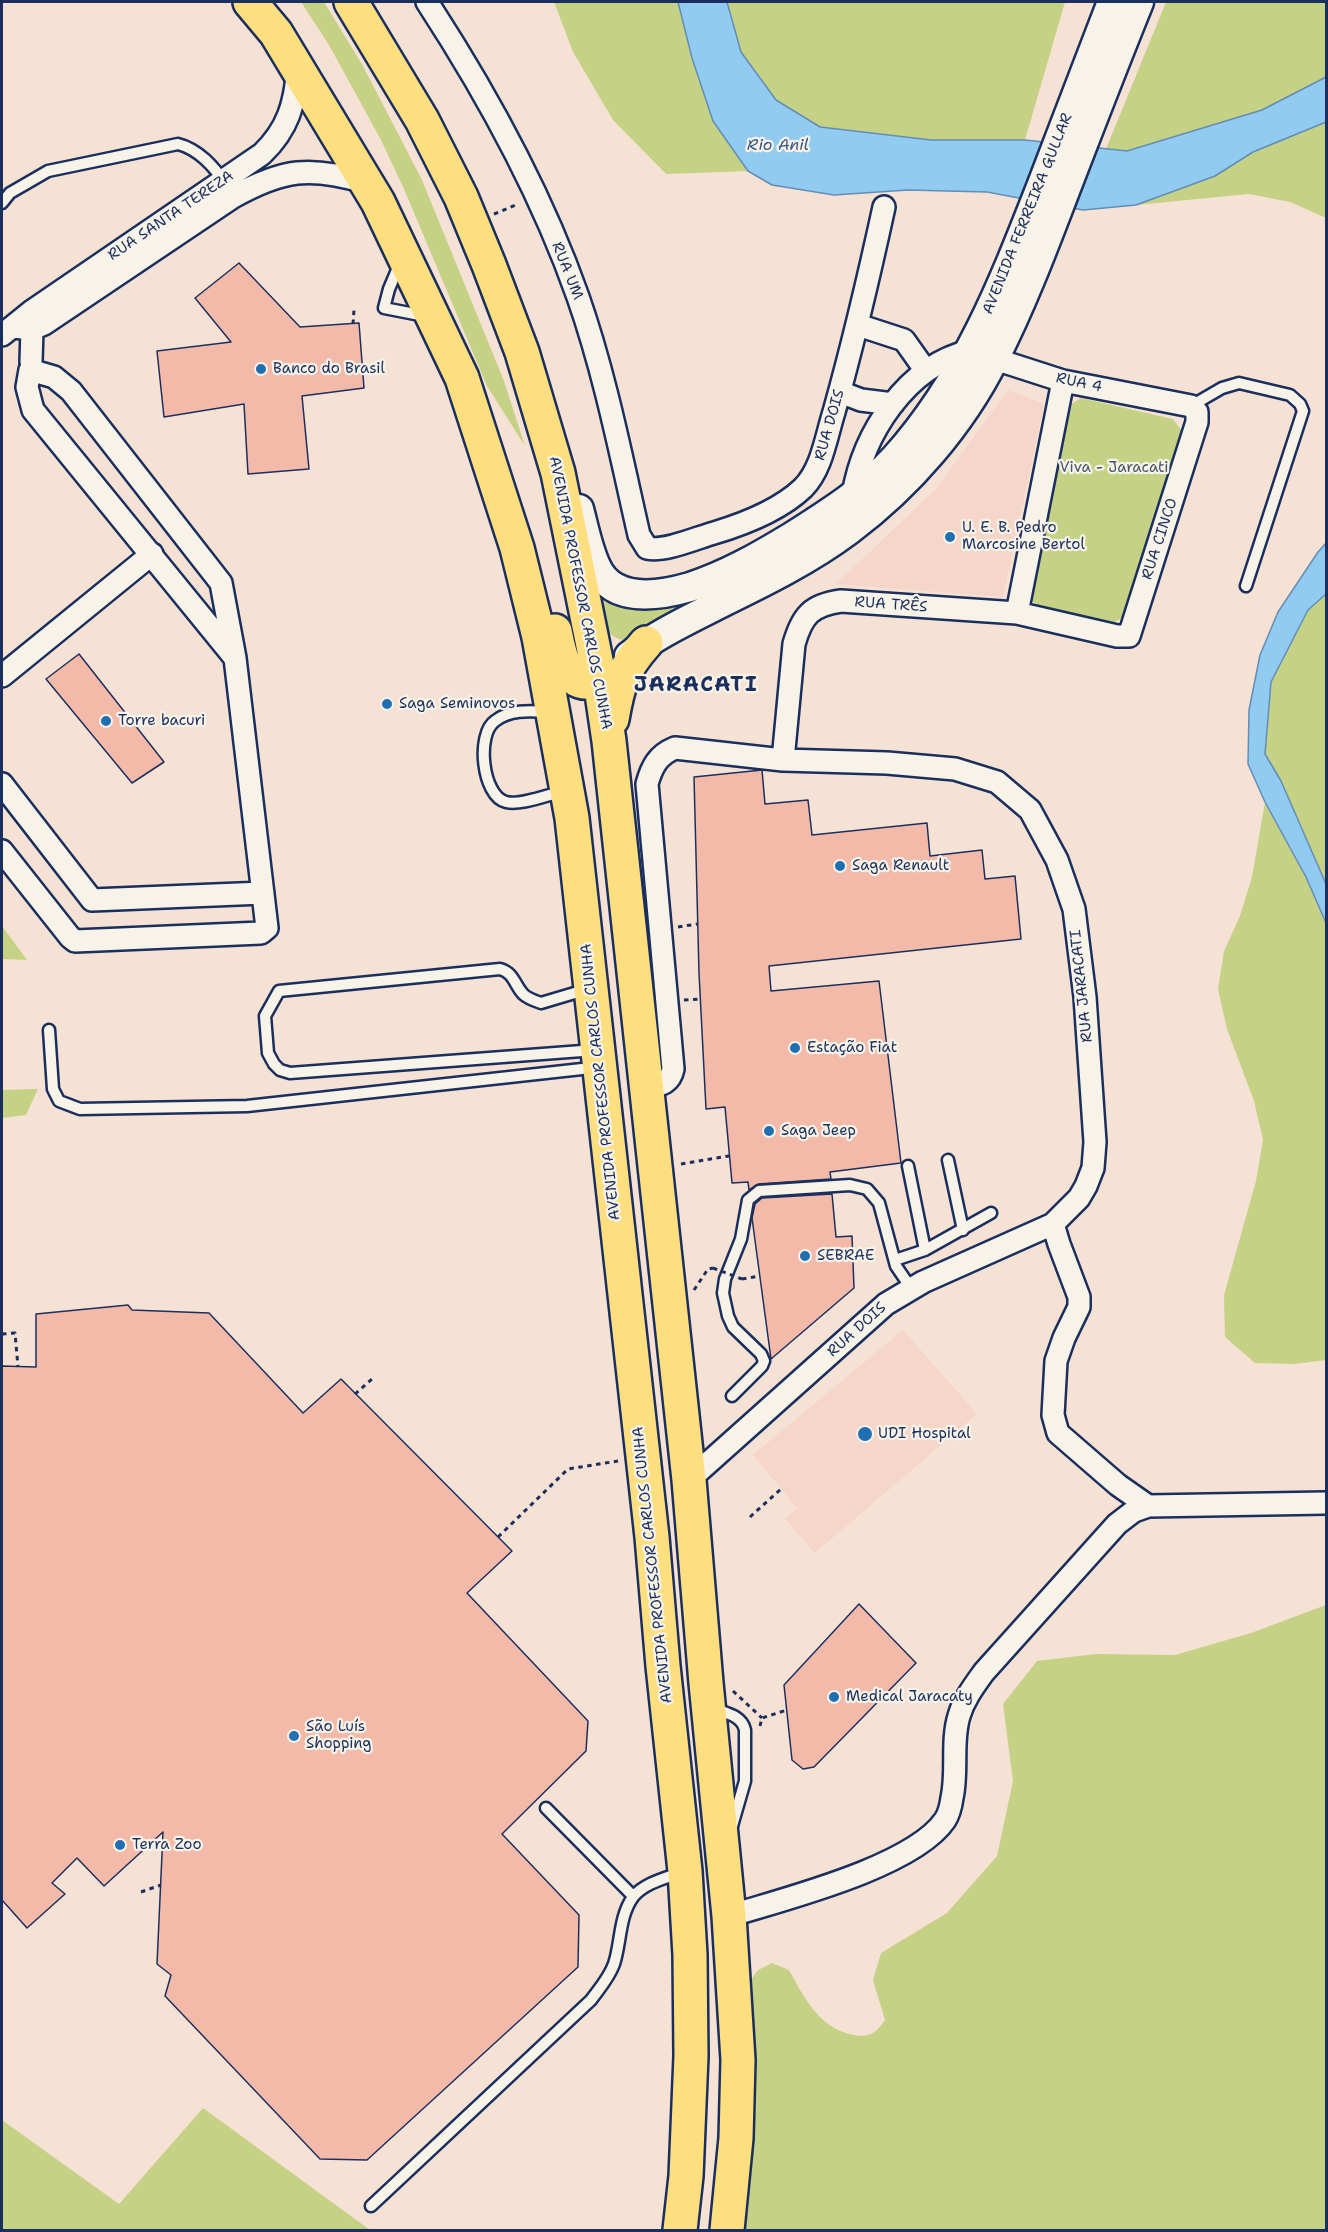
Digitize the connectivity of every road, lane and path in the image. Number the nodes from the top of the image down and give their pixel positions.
1 (250, 2) edge
2 (257, 2) edge
3 (427, 2) edge
4 (1112, 2) edge
5 (1138, 2) edge
6 (353, 6) edge
7 (276, 33) junction
8 (298, 68) junction
9 (1096, 79) junction
10 (366, 182) junction
11 (228, 189) junction
12 (536, 196) junction
13 (2, 203) edge
14 (884, 207) dead end
15 (493, 214) dead end
16 (354, 310) dead end
17 (353, 324) dead end
18 (858, 324) junction
19 (16, 330) edge
20 (982, 355) junction
21 (30, 366) junction
22 (926, 371) junction
23 (462, 378) junction
24 (1063, 381) junction
25 (840, 392) junction
26 (893, 404) junction
27 (1191, 406) junction
28 (558, 473) junction
29 (853, 495) junction
30 (662, 548) joint
31 (152, 554) junction
32 (1246, 586) dead end
33 (1017, 613) junction
34 (1125, 637) joint
35 (645, 643) junction
36 (235, 658) junction
37 (2, 676) edge
38 (600, 680) junction
39 (553, 712) junction
40 (609, 741) junction
41 (783, 760) junction
42 (2, 784) edge
43 (568, 790) junction
44 (2, 851) edge
45 (263, 893) junction
46 (642, 897) junction
47 (592, 988) junction
48 (49, 1030) dead end
49 (582, 1051) dead end
50 (582, 1070) dead end
51 (729, 1156) dead end
52 (948, 1160) dead end
53 (908, 1166) dead end
54 (655, 1168) junction
55 (991, 1213) dead end
56 (1053, 1224) junction
57 (963, 1230) junction
58 (925, 1250) junction
59 (895, 1260) junction
60 (713, 1268) dead end
61 (760, 1276) dead end
62 (911, 1288) junction
63 (2, 1334) edge
64 (18, 1367) dead end
65 (373, 1378) dead end
66 (356, 1394) dead end
67 (732, 1396) dead end
68 (618, 1461) dead end
69 (689, 1480) junction
70 (782, 1489) dead end
71 (1326, 1503) edge
72 (1148, 1506) junction
73 (750, 1517) dead end
74 (498, 1537) dead end
75 (732, 1682) dead end
76 (762, 1718) dead end
77 (546, 1808) dead end
78 (685, 1871) junction
79 (161, 1885) dead end
80 (141, 1892) dead end
81 (633, 1896) junction
82 (729, 1916) junction
83 (371, 2206) dead end
84 (680, 2230) edge
85 (727, 2230) edge

1 - 7 main road, AVENIDA PROFESSOR CARLOS CUNHA
2 - 7 main road
3 - 12 street, RUA UM
4 - 9 main road, AVENIDA FERREIRA GULLAR
5 - 9 main road, AVENIDA FERREIRA GULLAR
6 - 28 main road, AVENIDA PROFESSOR CARLOS CUNHA
7 - 8 main road, AVENIDA PROFESSOR CARLOS CUNHA
8 - 10 main road, AVENIDA PROFESSOR CARLOS CUNHA
8 - 11 street, RUA SANTA TEREZA
9 - 20 main road, AVENIDA FERREIRA GULLAR
10 - 11 street, RUA SANTA TEREZA
10 - 23 main road, AVENIDA PROFESSOR CARLOS CUNHA
11 - 13 lane
11 - 19 street, RUA SANTA TEREZA
12 - 15 path
12 - 30 street, RUA UM
14 - 18 street, RUA DOIS
16 - 17 path
18 - 22 street
18 - 25 street, RUA DOIS
19 - 21 street
20 - 22 street
20 - 24 street, RUA 4
20 - 29 main road, AVENIDA FERREIRA GULLAR
20 - 35 main road, AVENIDA FERREIRA GULLAR
21 - 31 street
21 - 36 street
22 - 26 street
23 - 38 main road
23 - 39 main road, AVENIDA PROFESSOR CARLOS CUNHA
24 - 27 street, RUA 4
24 - 33 street
25 - 26 street
25 - 30 street, RUA DOIS
26 - 29 street
27 - 32 lane
27 - 34 street, RUA CINCO
28 - 29 main road, AVENIDA FERREIRA GULLAR
28 - 38 main road, AVENIDA PROFESSOR CARLOS CUNHA
31 - 36 street
31 - 37 street
33 - 34 street, RUA TRÊS
33 - 41 street, RUA TRÊS
35 - 38 main road, AVENIDA FERREIRA GULLAR
35 - 40 main road
36 - 45 street
38 - 40 main road, AVENIDA PROFESSOR CARLOS CUNHA
39 - 43 main road, AVENIDA PROFESSOR CARLOS CUNHA
39 - 43 lane
40 - 46 main road, AVENIDA PROFESSOR CARLOS CUNHA
41 - 46 street, RUA JARACATI
41 - 56 street, RUA JARACATI
42 - 45 street
43 - 47 main road, AVENIDA PROFESSOR CARLOS CUNHA
44 - 45 street
46 - 54 main road, AVENIDA PROFESSOR CARLOS CUNHA
47 - 49 lane
47 - 78 main road, AVENIDA PROFESSOR CARLOS CUNHA
48 - 50 lane
51 - 54 path
52 - 57 lane
53 - 58 lane
54 - 69 main road, AVENIDA PROFESSOR CARLOS CUNHA
55 - 57 lane
56 - 62 street, RUA DOIS
56 - 72 street
57 - 58 lane
58 - 59 lane
59 - 62 lane
59 - 67 lane
60 - 61 path, bridge
62 - 69 street, RUA DOIS
63 - 64 path
65 - 66 path
68 - 74 path
69 - 82 main road, AVENIDA PROFESSOR CARLOS CUNHA
70 - 73 path
71 - 72 street
72 - 82 street
75 - 76 path
77 - 81 lane
78 - 81 lane
78 - 84 main road, AVENIDA PROFESSOR CARLOS CUNHA
79 - 80 path
81 - 83 lane
82 - 85 main road, AVENIDA PROFESSOR CARLOS CUNHA

